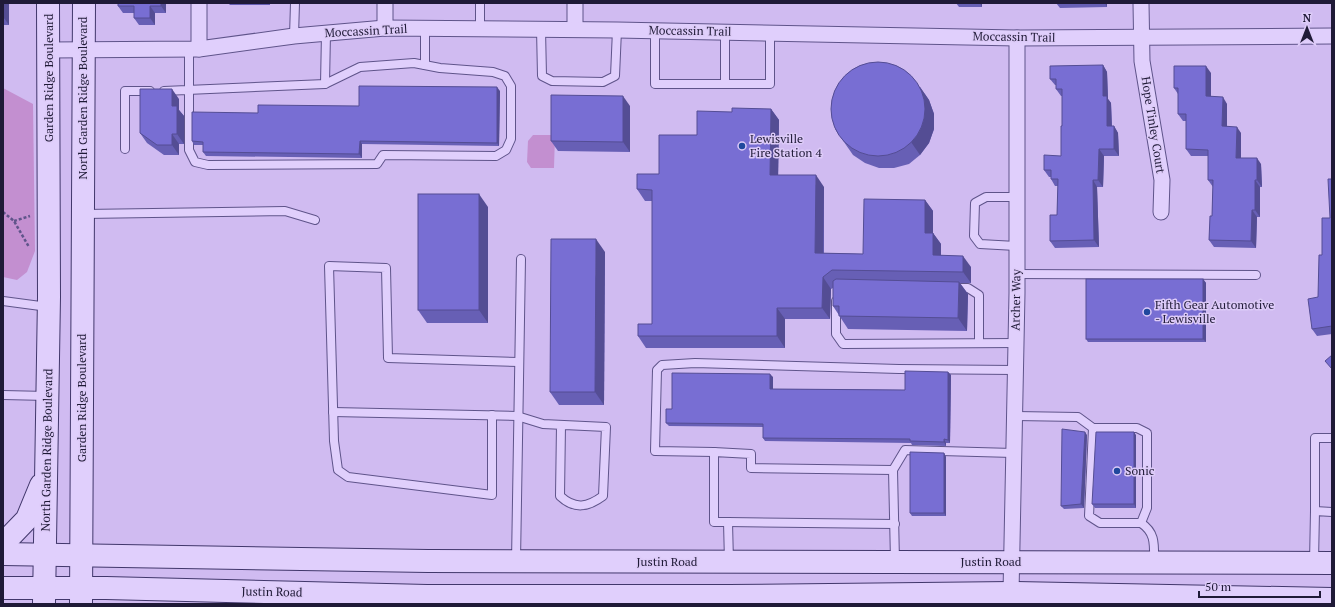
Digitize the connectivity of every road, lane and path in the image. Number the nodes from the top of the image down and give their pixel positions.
1 (48, 3) edge
2 (84, 3) edge
3 (199, 3) edge
4 (294, 3) edge
5 (385, 3) edge
6 (480, 3) edge
7 (575, 3) edge
8 (1141, 3) edge
9 (385, 28) junction
10 (425, 28) junction
11 (480, 29) junction
12 (541, 29) junction
13 (575, 29) junction
14 (617, 30) junction
15 (655, 30) junction
16 (725, 32) junction
17 (326, 33) junction
18 (770, 33) junction
19 (294, 36) junction
20 (1332, 36) edge
21 (1017, 38) junction
22 (1142, 38) junction
23 (84, 49) junction
24 (194, 49) junction
25 (48, 50) junction
26 (425, 65) junction
27 (325, 84) junction
28 (725, 84) junction
29 (189, 90) junction
30 (125, 149) dead end
31 (83, 192) joint
32 (1016, 197) junction
33 (3, 212) edge
34 (1161, 212) dead end
35 (83, 214) junction
36 (41, 215) junction
37 (315, 220) dead end
38 (14, 221) junction
39 (1016, 246) junction
40 (33, 252) dead end
41 (521, 259) dead end
42 (1016, 274) junction
43 (1256, 275) dead end
44 (944, 288) edge
45 (836, 291) edge
46 (3, 301) edge
47 (49, 302) junction
48 (978, 343) junction
49 (1016, 343) junction
50 (519, 362) junction
51 (1015, 370) junction
52 (3, 395) edge
53 (48, 396) junction
54 (333, 412) junction
55 (492, 416) junction
56 (517, 416) junction
57 (1014, 416) junction
58 (561, 425) junction
59 (1093, 428) junction
60 (1332, 438) edge
61 (714, 452) junction
62 (1013, 453) junction
63 (46, 461) junction
64 (893, 470) junction
65 (1315, 511) junction
66 (1332, 512) edge
67 (728, 522) junction
68 (1141, 523) junction
69 (895, 524) junction
70 (3, 544) edge
71 (3, 554) edge
72 (45, 554) junction
73 (82, 554) junction
74 (428, 561) junction
75 (516, 561) junction
76 (729, 562) junction
77 (895, 562) junction
78 (1011, 562) junction
79 (1154, 562) junction
80 (1323, 563) edge
81 (3, 588) edge
82 (45, 596) edge
83 (81, 596) edge
84 (1011, 598) edge
85 (1332, 599) edge
86 (432, 600) edge
87 (588, 600) edge
88 (729, 600) edge
89 (868, 600) edge

1 - 25 main road, Garden Ridge Boulevard
2 - 23 main road, North Garden Ridge Boulevard
3 - 24 street
4 - 19 lane
5 - 9 street
6 - 11 lane
7 - 13 street
8 - 22 street, Hope Tinley Court
9 - 10 street, Moccassin Trail
9 - 17 street, Moccassin Trail
10 - 11 street, Moccassin Trail
10 - 26 lane
11 - 12 street, Moccassin Trail
12 - 13 street, Moccassin Trail
12 - 14 lane
13 - 14 street, Moccassin Trail
14 - 15 street, Moccassin Trail
15 - 16 street, Moccassin Trail
15 - 28 lane
16 - 18 street, Moccassin Trail
16 - 28 lane
17 - 19 street, Moccassin Trail
17 - 27 lane
18 - 21 street, Moccassin Trail
18 - 28 lane
19 - 24 street, Moccassin Trail
20 - 22 street, Moccassin Trail
21 - 22 street, Moccassin Trail
21 - 32 street, Archer Way
22 - 34 street, Hope Tinley Court
23 - 24 street, Moccassin Trail
23 - 25 street, Moccassin Trail
23 - 31 main road, North Garden Ridge Boulevard
24 - 29 lane
25 - 36 main road, Garden Ridge Boulevard
26 - 27 lane
26 - 29 lane
27 - 29 lane
29 - 30 lane
31 - 35 main road, Garden Ridge Boulevard
32 - 39 street, Archer Way
32 - 39 lane
33 - 38 path
35 - 36 main road
35 - 37 lane
35 - 73 main road, Garden Ridge Boulevard
36 - 38 path
36 - 47 main road, Garden Ridge Boulevard
38 - 40 path
39 - 42 street, Archer Way
41 - 50 lane
42 - 43 lane
42 - 49 street, Archer Way
44 - 48 lane
45 - 48 lane
46 - 47 lane
47 - 53 main road, North Garden Ridge Boulevard
48 - 49 lane
49 - 51 street, Archer Way
50 - 54 lane
50 - 56 lane
51 - 57 street, Archer Way
51 - 61 lane
52 - 53 lane
53 - 63 main road, North Garden Ridge Boulevard
54 - 55 lane
54 - 55 lane
55 - 56 lane
56 - 58 lane
56 - 75 lane
57 - 59 lane
57 - 62 street, Archer Way
58 - 58 lane
59 - 68 lane
59 - 68 lane
60 - 65 lane
61 - 64 lane
61 - 67 lane
62 - 64 lane
62 - 78 street, Archer Way
63 - 70 main road
63 - 72 main road, North Garden Ridge Boulevard
64 - 69 lane
65 - 66 lane
65 - 80 lane
67 - 69 lane
67 - 76 lane
68 - 79 lane
69 - 77 lane
71 - 72 main road, Justin Road
72 - 73 main road, Justin Road
72 - 82 main road, North Garden Ridge Boulevard
73 - 74 main road, Justin Road
73 - 83 main road, Garden Ridge Boulevard
74 - 75 main road, Justin Road
74 - 86 main road
75 - 76 main road, Justin Road
76 - 77 main road, Justin Road
76 - 88 main road
77 - 78 main road, Justin Road
78 - 79 main road, Justin Road
78 - 84 street, Archer Way
79 - 80 main road, Justin Road
81 - 82 main road, Justin Road
82 - 83 main road, Justin Road
83 - 86 main road, Justin Road
84 - 85 main road, Justin Road
84 - 89 main road, Justin Road
86 - 87 main road, Justin Road
87 - 88 main road, Justin Road
88 - 89 main road, Justin Road

